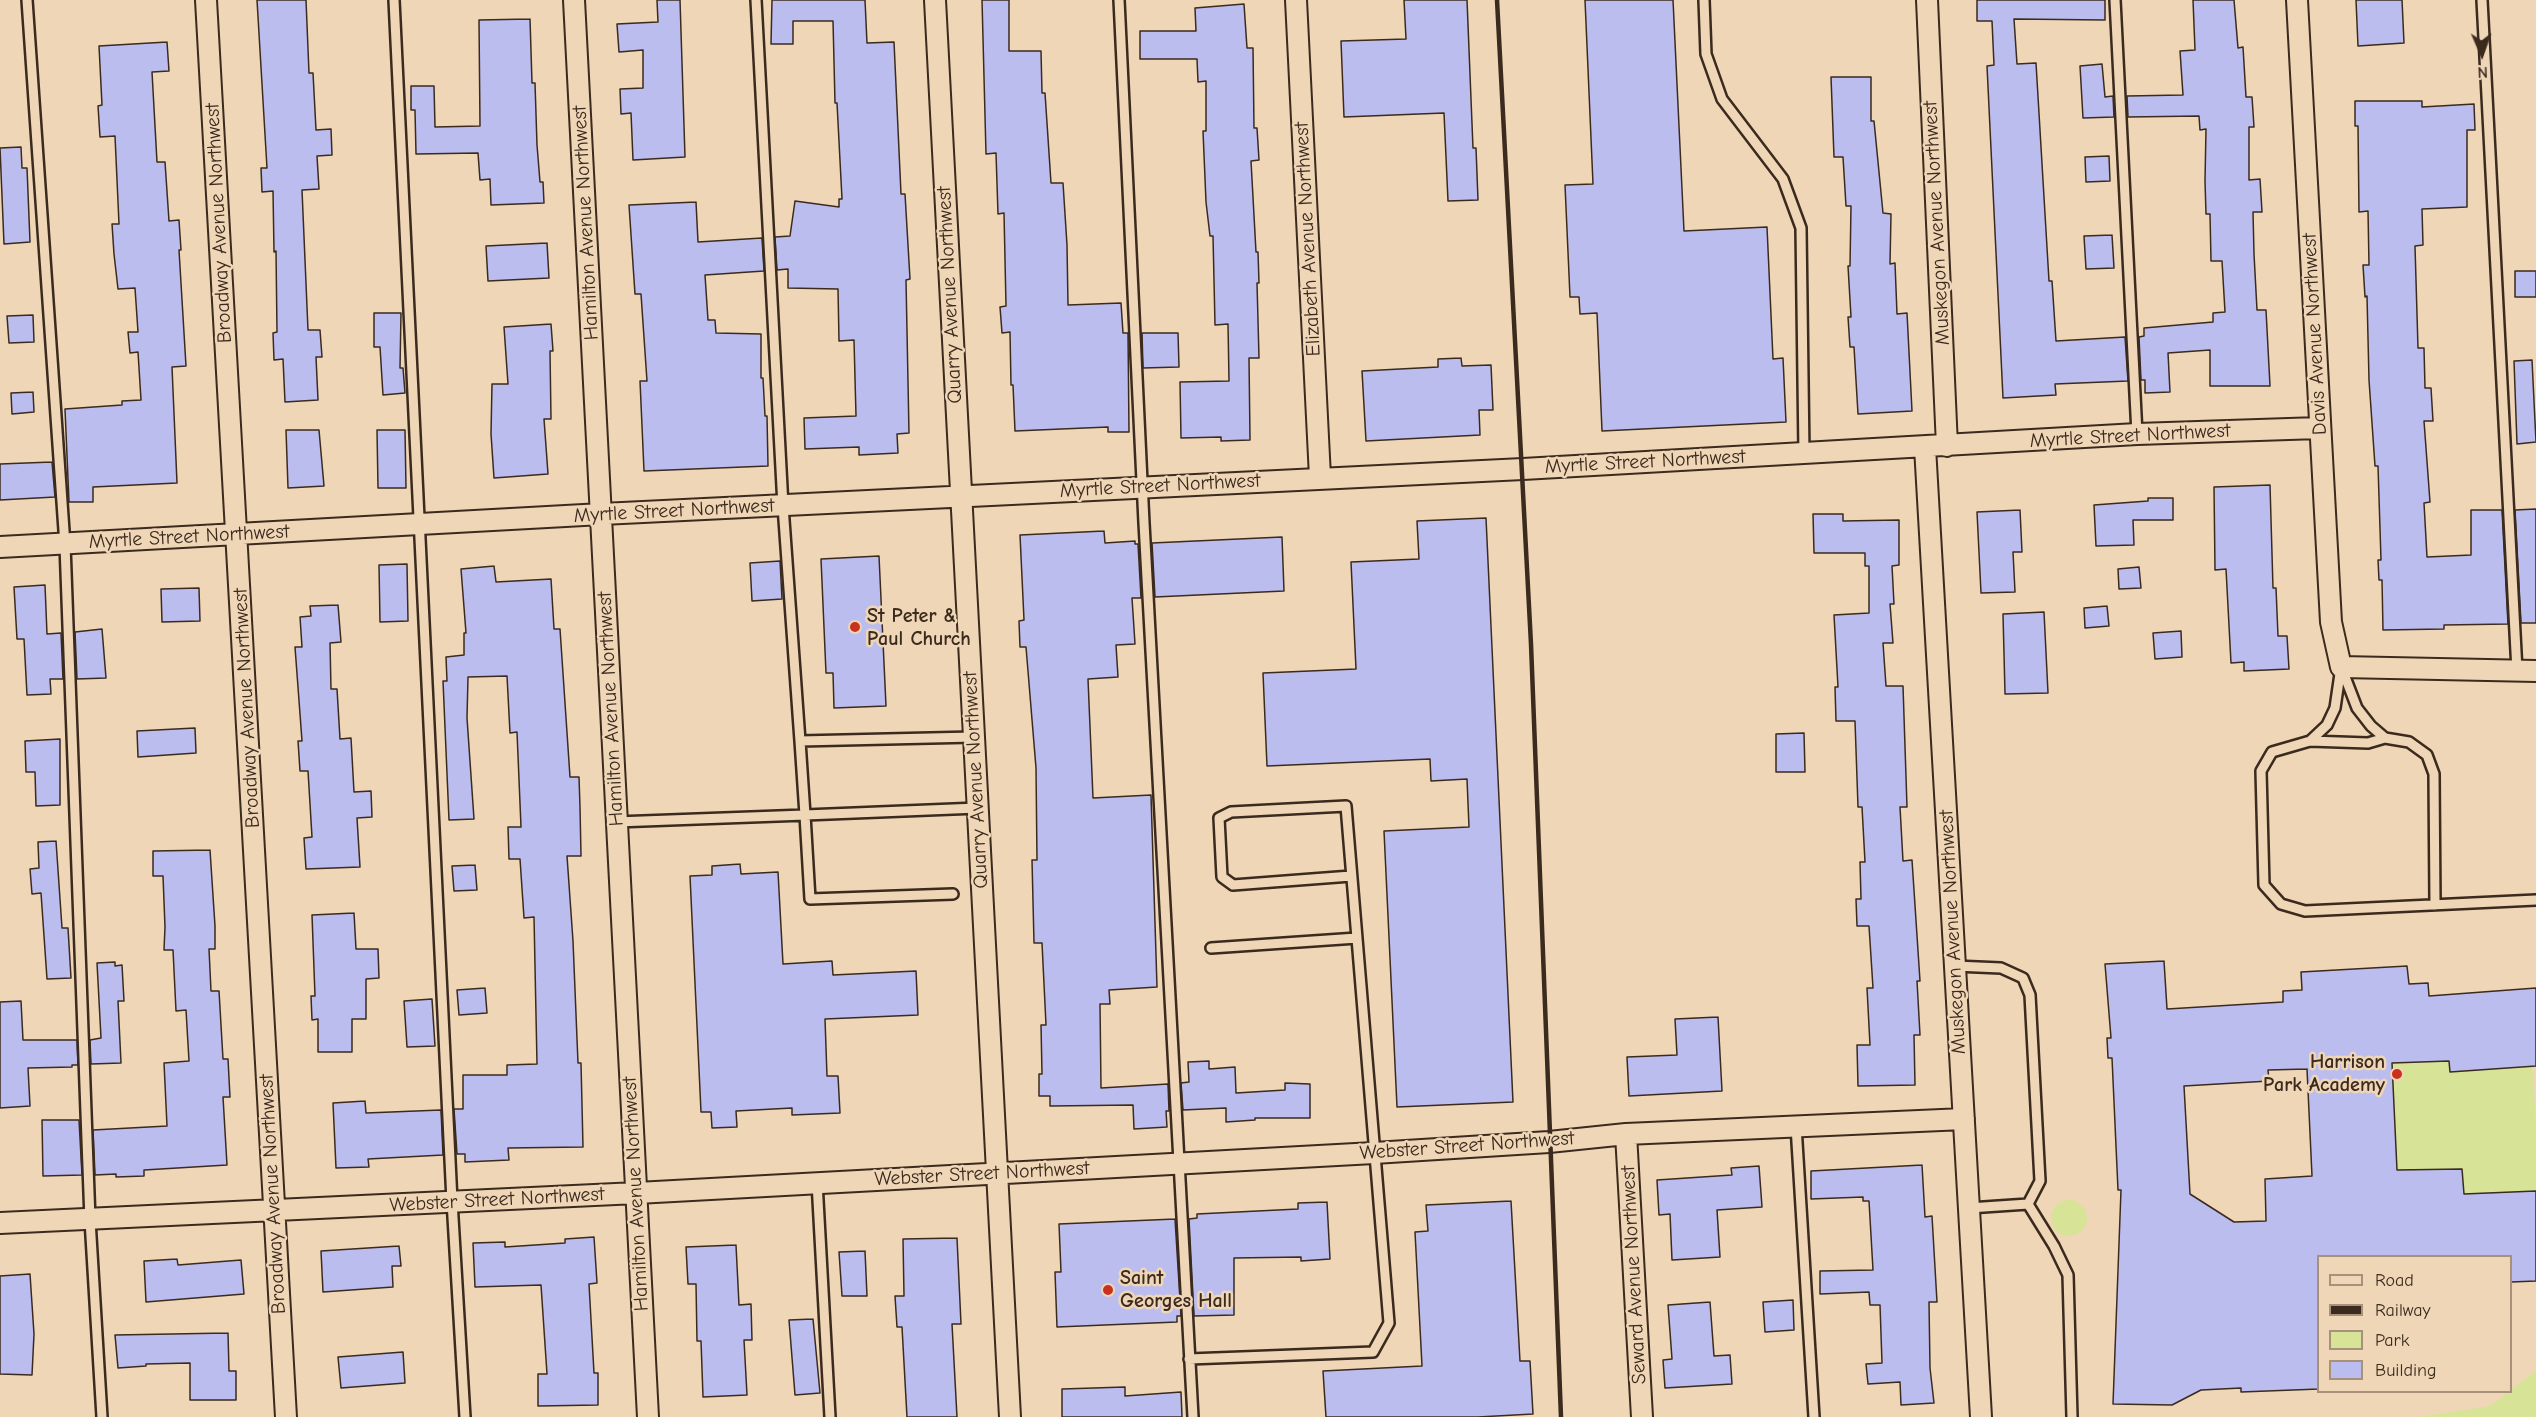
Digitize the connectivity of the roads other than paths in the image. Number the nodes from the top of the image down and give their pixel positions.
1 (27, 0) edge
2 (206, 0) edge
3 (394, 0) edge
4 (574, 0) edge
5 (756, 0) edge
6 (934, 0) edge
7 (1119, 0) edge
8 (1296, 0) edge
9 (1704, 0) edge
10 (1927, 0) edge
11 (2115, 0) edge
12 (2297, 0) edge
13 (2482, 0) edge
14 (2319, 428) junction
15 (2137, 434) junction
16 (1947, 446) junction
17 (1925, 447) junction
18 (1804, 454) junction
19 (1320, 477) junction
20 (1142, 486) junction
21 (961, 497) junction
22 (783, 506) junction
23 (602, 514) junction
24 (420, 524) junction
25 (237, 534) junction
26 (65, 544) junction
27 (0, 547) edge
28 (2341, 666) junction
29 (2527, 671) edge
30 (974, 737) junction
31 (2385, 738) junction
32 (800, 741) junction
33 (2310, 741) junction
34 (978, 808) junction
35 (805, 815) junction
36 (616, 822) junction
37 (1351, 876) junction
38 (953, 894) dead end
39 (2536, 900) edge
40 (2435, 905) junction
41 (1357, 938) junction
42 (1211, 948) dead end
43 (1955, 966) junction
44 (1964, 1119) junction
45 (1796, 1126) junction
46 (1626, 1134) junction
47 (1374, 1153) junction
48 (1179, 1164) junction
49 (998, 1172) junction
50 (817, 1182) junction
51 (637, 1193) junction
52 (452, 1202) junction
53 (2028, 1204) junction
54 (1969, 1208) junction
55 (273, 1211) junction
56 (90, 1220) junction
57 (0, 1223) edge
58 (1189, 1359) junction
59 (102, 1417) edge
60 (286, 1417) edge
61 (465, 1417) edge
62 (648, 1417) edge
63 (830, 1417) edge
64 (1010, 1417) edge
65 (1192, 1417) edge
66 (1642, 1417) edge
67 (1814, 1417) edge
68 (1981, 1417) edge
69 (2072, 1417) edge

1 - 26 lane
2 - 25 street, Broadway Avenue Northwest
3 - 24 lane
4 - 23 street, Hamilton Avenue Northwest
5 - 22 lane
6 - 21 street, Quarry Avenue Northwest
7 - 20 lane
8 - 19 street, Elizabeth Avenue Northwest
9 - 18 lane
10 - 16 street, Muskegon Avenue Northwest
11 - 15 lane
12 - 14 street, Davis Avenue Northwest
13 - 29 lane
14 - 15 street, Myrtle Street Northwest
14 - 28 street, Davis Avenue Northwest
15 - 16 street, Myrtle Street Northwest
16 - 17 street, Myrtle Street Northwest
17 - 18 street, Myrtle Street Northwest
17 - 43 street, Muskegon Avenue Northwest
18 - 19 street, Myrtle Street Northwest
19 - 20 street, Myrtle Street Northwest
20 - 21 street, Myrtle Street Northwest
20 - 48 lane
21 - 22 street, Myrtle Street Northwest
21 - 30 street, Quarry Avenue Northwest
22 - 23 street, Myrtle Street Northwest
22 - 32 lane
23 - 24 street, Myrtle Street Northwest
23 - 36 street, Hamilton Avenue Northwest
24 - 25 street, Myrtle Street Northwest
24 - 52 lane
25 - 26 street, Myrtle Street Northwest
25 - 55 street, Broadway Avenue Northwest
26 - 27 street, Myrtle Street Northwest
26 - 56 lane
28 - 29 street
28 - 31 lane
28 - 33 lane
30 - 32 lane
30 - 34 street, Quarry Avenue Northwest
31 - 33 lane
31 - 40 lane
32 - 35 lane
33 - 40 lane
34 - 35 lane
34 - 49 street, Quarry Avenue Northwest
35 - 36 lane
35 - 38 lane
36 - 51 street, Hamilton Avenue Northwest
37 - 37 lane
37 - 41 lane
39 - 40 lane
41 - 42 lane
41 - 47 lane
43 - 44 street, Muskegon Avenue Northwest
43 - 53 lane
44 - 45 street, Webster Street Northwest
44 - 54 street, Muskegon Avenue Northwest
45 - 46 street, Webster Street Northwest
45 - 67 lane
46 - 47 street, Webster Street Northwest
46 - 66 street, Seward Avenue Northwest
47 - 48 street, Webster Street Northwest
47 - 58 lane
48 - 49 street, Webster Street Northwest
48 - 58 lane
49 - 50 street, Webster Street Northwest
49 - 64 street, Quarry Avenue Northwest
50 - 51 street, Webster Street Northwest
50 - 63 lane
51 - 52 street, Webster Street Northwest
51 - 62 street, Hamilton Avenue Northwest
52 - 55 street, Webster Street Northwest
52 - 61 lane
53 - 54 lane
53 - 69 lane
54 - 68 street, Muskegon Avenue Northwest
55 - 56 street, Webster Street Northwest
55 - 60 street, Broadway Avenue Northwest
56 - 57 street, Webster Street Northwest
56 - 59 lane
58 - 65 lane

